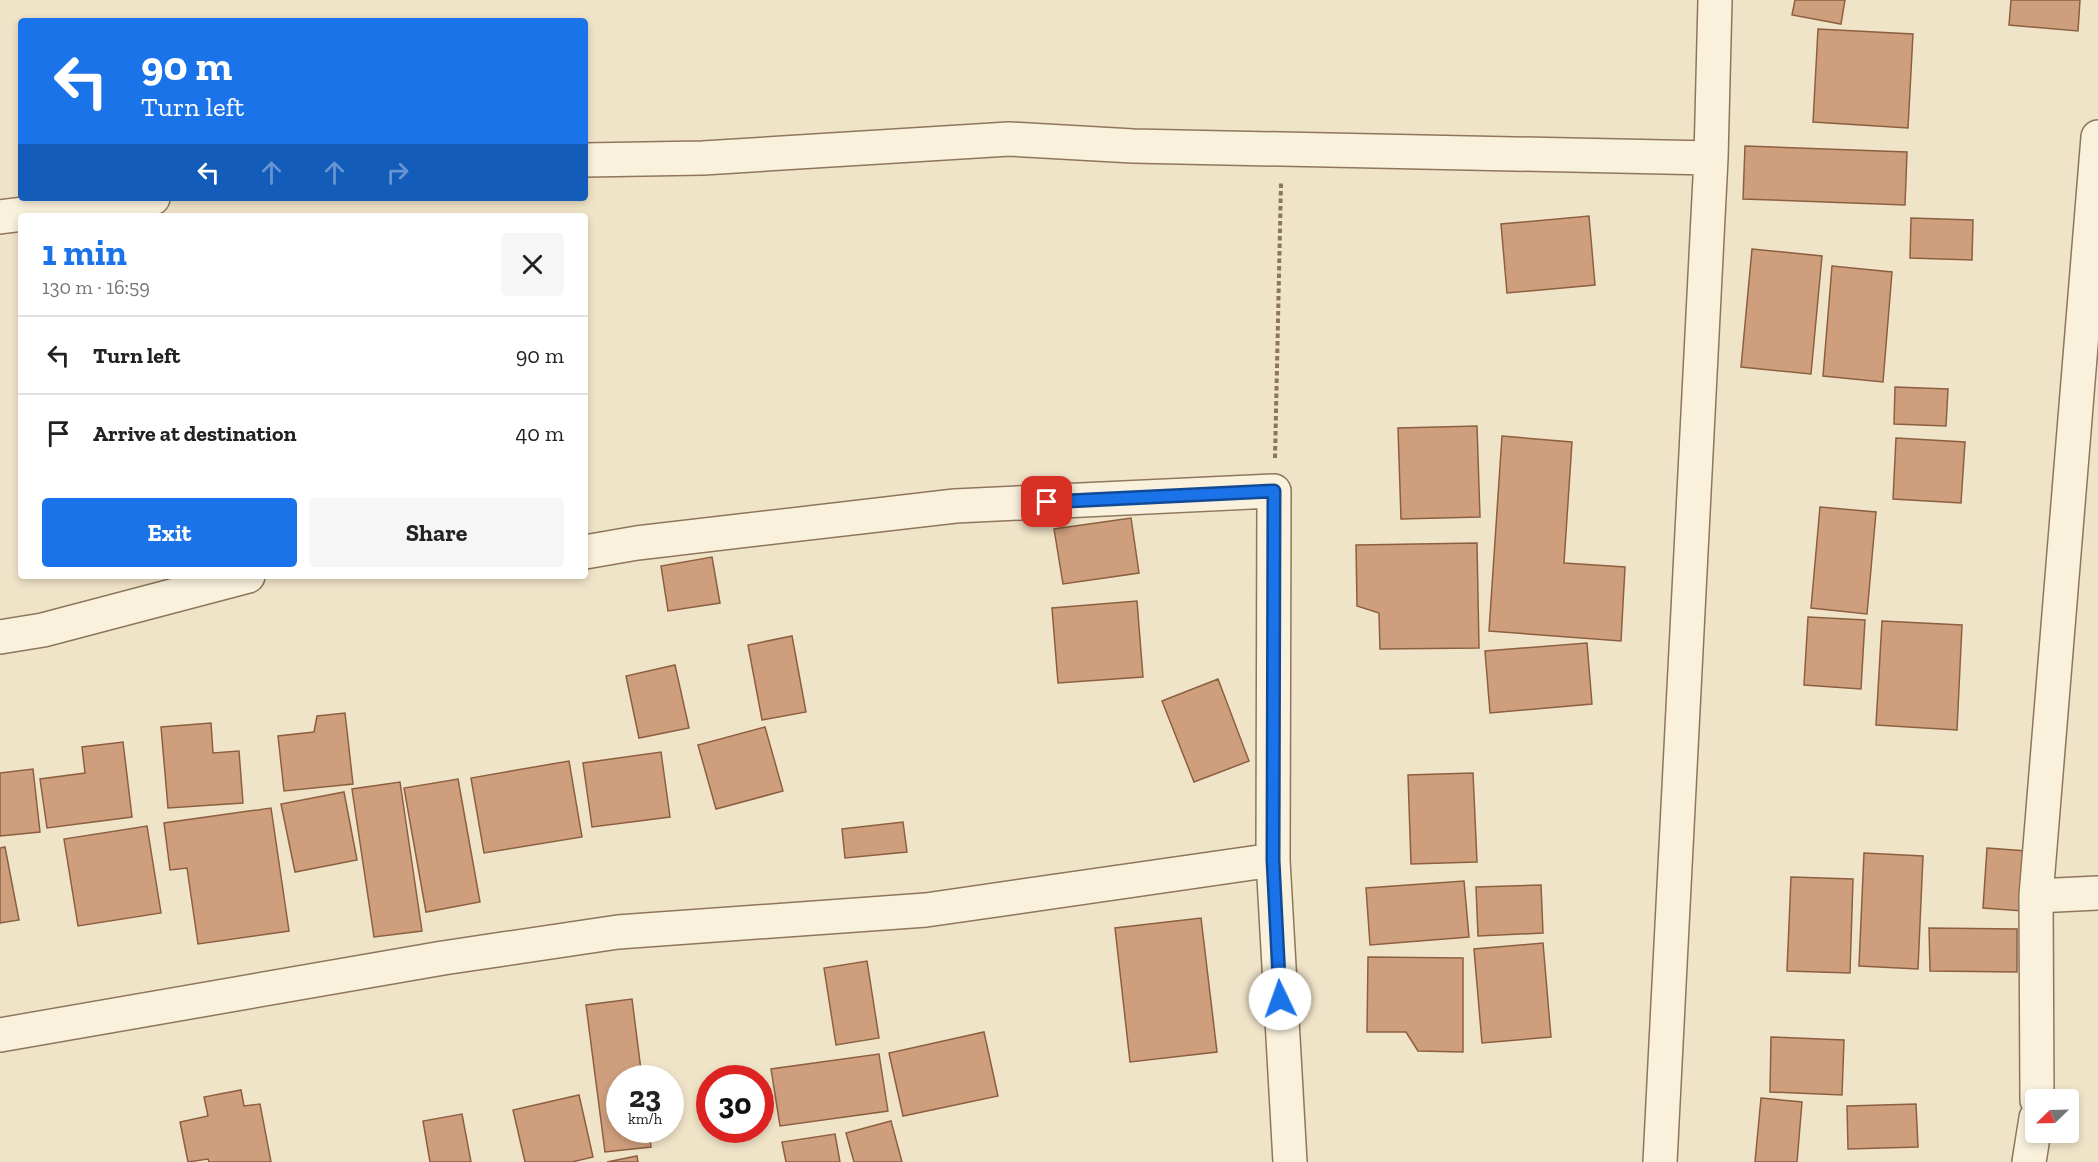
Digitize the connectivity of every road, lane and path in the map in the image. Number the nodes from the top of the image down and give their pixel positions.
1 (1715, 0) edge
2 (2098, 137) edge
3 (1282, 149) junction
4 (1711, 158) junction
5 (588, 160) edge
6 (129, 201) edge
7 (32, 213) edge
8 (18, 215) edge
9 (0, 217) edge
10 (1274, 491) junction
11 (588, 551) edge
12 (237, 579) edge
13 (0, 637) edge
14 (1273, 860) junction
15 (2098, 893) edge
16 (2036, 896) junction
17 (0, 1035) edge
18 (2037, 1089) edge
19 (2032, 1143) edge
20 (1290, 1162) edge
21 (1660, 1162) edge
22 (2029, 1162) edge

1 - 4 street
2 - 16 street
3 - 4 street
3 - 5 street
3 - 10 path
4 - 21 street
6 - 7 street
8 - 9 street
10 - 11 street
10 - 14 street
12 - 13 street
14 - 17 street
14 - 20 street
15 - 16 street
16 - 18 street
19 - 22 street

